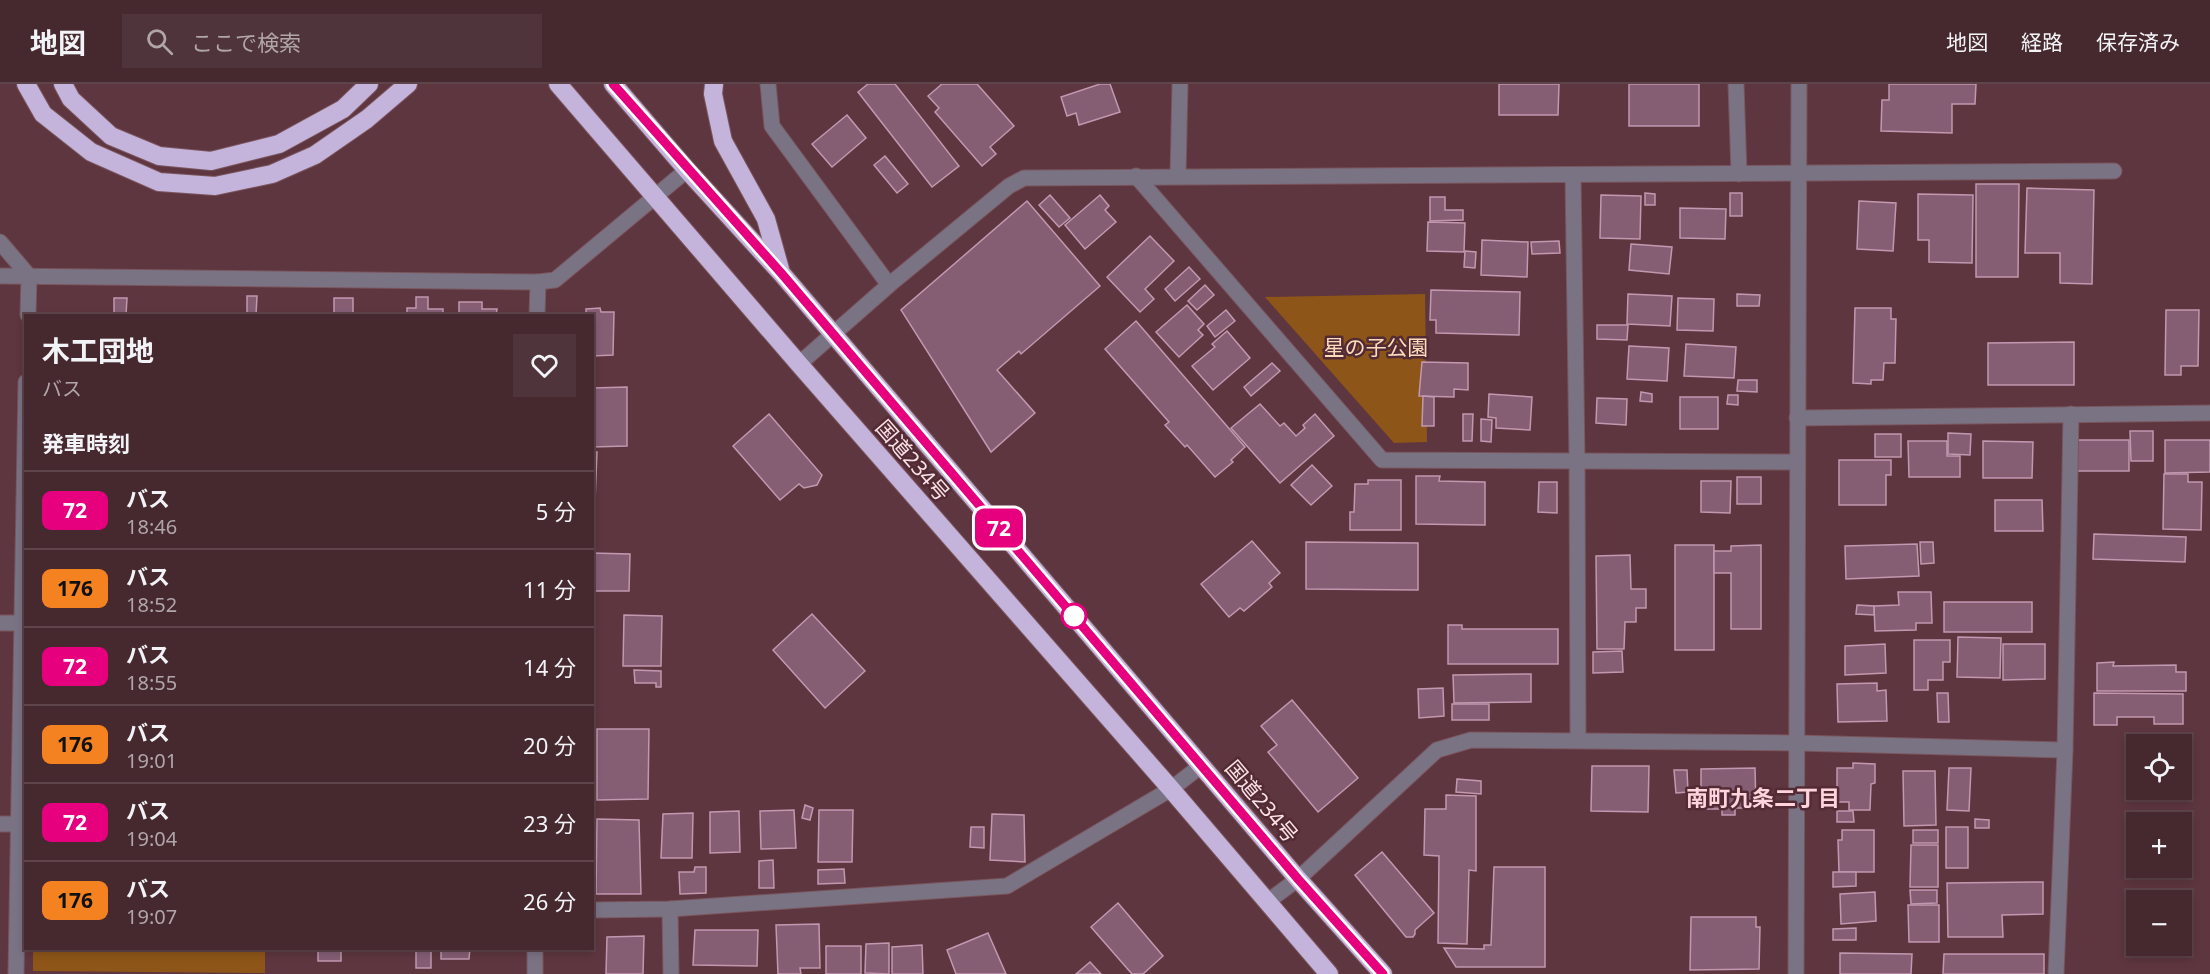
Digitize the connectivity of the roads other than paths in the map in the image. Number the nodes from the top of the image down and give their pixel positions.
1 (26, 84) edge
2 (63, 84) edge
3 (369, 84) edge
4 (408, 84) edge
5 (558, 84) edge
6 (613, 84) edge
7 (714, 84) edge
8 (768, 84) edge
9 (1180, 84) edge
10 (1736, 84) edge
11 (1799, 84) edge
12 (687, 170) junction
13 (2114, 171) dead end
14 (1799, 173) junction
15 (1739, 174) junction
16 (1573, 175) junction
17 (1136, 176) junction
18 (1178, 176) junction
19 (656, 196) junction
20 (0, 242) edge
21 (782, 274) junction
22 (0, 276) edge
23 (29, 276) junction
24 (538, 282) junction
25 (889, 285) junction
26 (28, 314) edge
27 (537, 314) edge
28 (832, 334) junction
29 (799, 364) junction
30 (2210, 413) edge
31 (2071, 414) junction
32 (1797, 418) junction
33 (24, 453) edge
34 (1577, 460) junction
35 (1797, 462) junction
36 (0, 623) edge
37 (23, 623) edge
38 (1578, 740) junction
39 (1797, 743) junction
40 (2065, 750) junction
41 (1202, 765) junction
42 (1171, 789) junction
43 (0, 824) edge
44 (22, 824) edge
45 (1298, 879) junction
46 (1267, 902) junction
47 (669, 909) junction
48 (594, 910) edge
49 (535, 950) edge
50 (16, 974) edge
51 (535, 974) edge
52 (671, 974) edge
53 (1329, 974) edge
54 (1383, 974) edge
55 (1796, 974) edge
56 (2056, 974) edge

1 - 4 highway
2 - 3 highway
5 - 19 highway, 国道234号
6 - 12 highway, 国道234号
7 - 21 highway
8 - 25 street
9 - 18 street
10 - 15 street
11 - 14 street
12 - 19 street
12 - 21 highway, 国道234号
13 - 14 street
14 - 15 street
14 - 32 street
15 - 16 street
16 - 18 street
16 - 34 street
17 - 18 street
17 - 25 street
17 - 34 street
19 - 24 street
19 - 29 highway, 国道234号
20 - 23 street
21 - 28 highway, 国道234号
22 - 23 street
23 - 24 street
23 - 26 street
24 - 27 street
25 - 28 street
28 - 29 street
28 - 41 highway, 国道234号
29 - 42 highway, 国道234号
30 - 31 street
31 - 32 street
31 - 40 street
32 - 35 street
33 - 37 street
34 - 35 street
34 - 38 street
35 - 39 street
36 - 37 street
37 - 44 street
38 - 39 street
38 - 45 street
39 - 40 street
39 - 55 street
40 - 56 street
41 - 42 street
41 - 45 highway, 国道234号
42 - 46 highway, 国道234号
42 - 47 street
43 - 44 street
44 - 50 street
45 - 46 street
45 - 54 highway, 国道234号
46 - 53 highway, 国道234号
47 - 48 street
47 - 52 street
49 - 51 street

